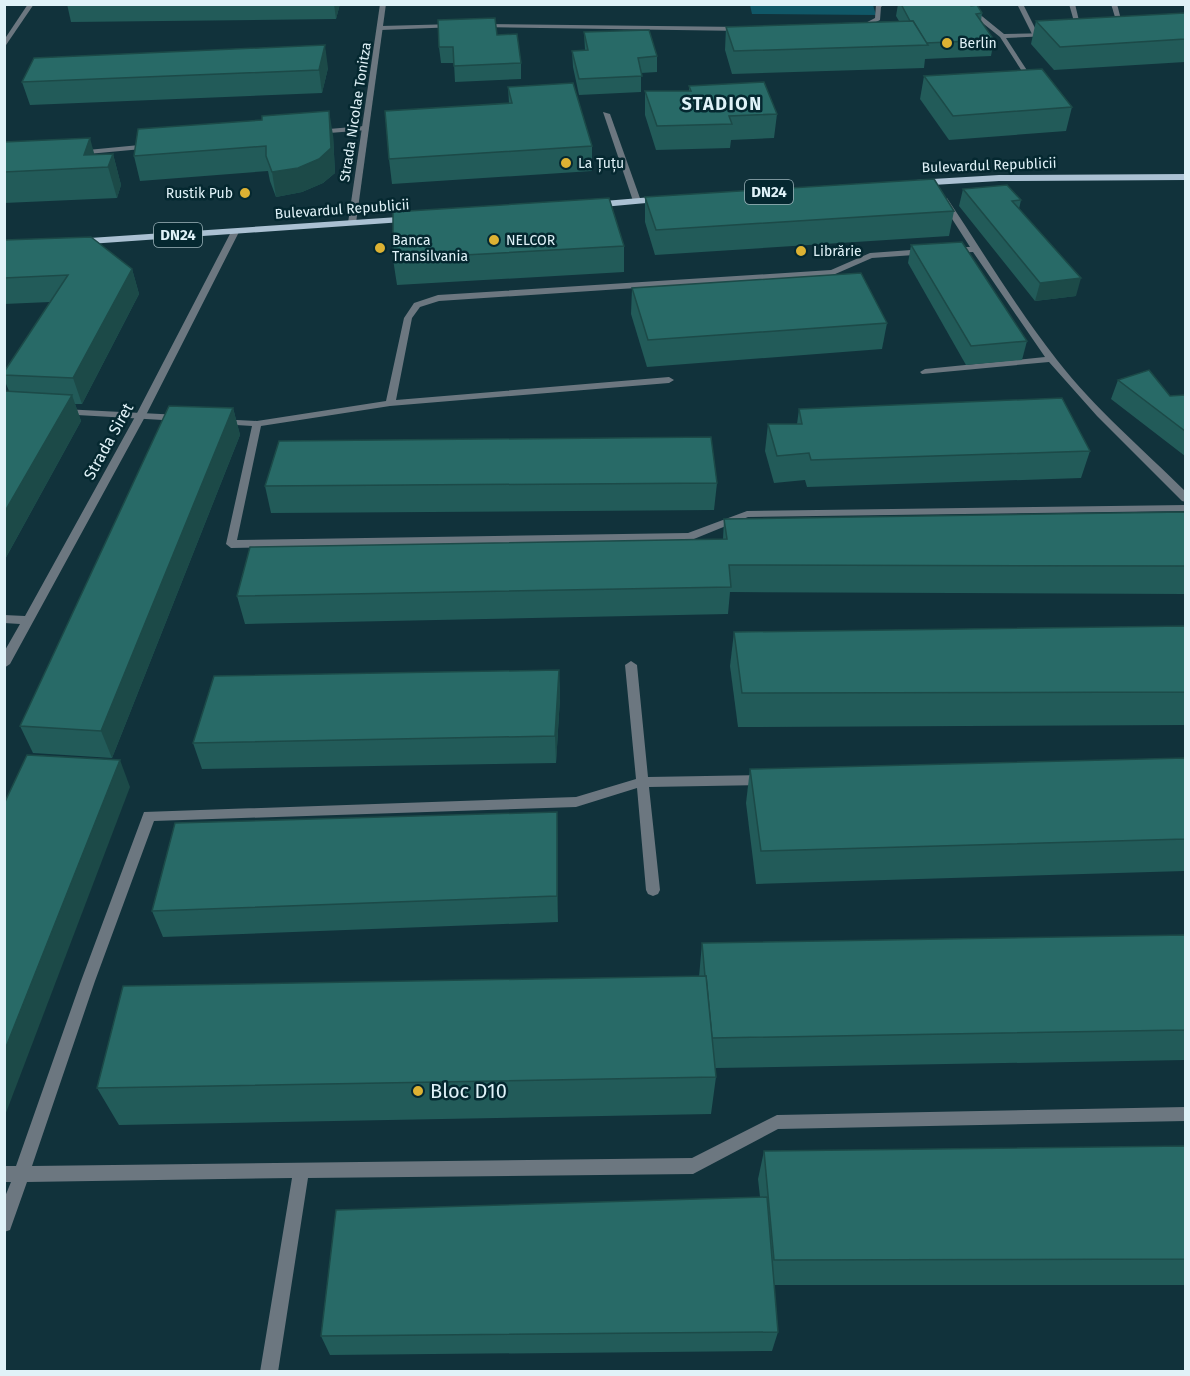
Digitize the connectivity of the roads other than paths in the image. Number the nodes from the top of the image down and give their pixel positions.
1 (31, 4) edge
2 (383, 4) edge
3 (881, 4) edge
4 (962, 4) edge
5 (1072, 4) edge
6 (1114, 4) edge
7 (1021, 6) dead end
8 (464, 26) edge
9 (476, 26) edge
10 (381, 28) junction
11 (754, 30) edge
12 (845, 30) edge
13 (1122, 30) junction
14 (1132, 30) edge
15 (1112, 31) edge
16 (1080, 32) junction
17 (1091, 32) edge
18 (1058, 33) edge
19 (1069, 33) edge
20 (1035, 34) junction
21 (1002, 36) junction
22 (4, 46) edge
23 (1029, 78) edge
24 (606, 114) dead end
25 (364, 128) junction
26 (307, 133) edge
27 (157, 146) edge
28 (63, 154) edge
29 (1185, 177) edge
30 (933, 182) junction
31 (899, 184) edge
32 (671, 199) edge
33 (637, 201) junction
34 (576, 206) edge
35 (429, 217) edge
36 (352, 223) junction
37 (235, 232) junction
38 (64, 242) edge
39 (976, 249) junction
40 (1052, 359) junction
41 (925, 372) dead end
42 (669, 380) dead end
43 (390, 403) junction
44 (50, 412) edge
45 (141, 415) junction
46 (188, 418) edge
47 (211, 420) edge
48 (257, 424) junction
49 (1185, 499) edge
50 (1185, 508) edge
51 (4, 619) edge
52 (27, 620) junction
53 (4, 664) edge
54 (631, 665) dead end
55 (783, 780) edge
56 (641, 782) junction
57 (653, 890) dead end
58 (1185, 1114) edge
59 (301, 1171) junction
60 (13, 1175) edge
61 (4, 1224) edge
62 (268, 1371) edge

1 - 22 street
2 - 10 street, Strada Nicolae Tonitza
3 - 12 street
4 - 21 street
5 - 16 street
6 - 13 street
7 - 20 street
8 - 10 street
9 - 11 street
10 - 25 street, Strada Nicolae Tonitza
13 - 14 street
13 - 15 street
16 - 17 street
16 - 19 street
18 - 20 street
20 - 21 street
21 - 23 street
24 - 33 street
25 - 26 street
25 - 36 street, Strada Nicolae Tonitza
27 - 28 street
29 - 30 main road, Bulevardul Republicii
30 - 31 main road, Bulevardul Republicii
30 - 39 street
32 - 33 main road
33 - 34 main road
35 - 36 main road, Bulevardul Republicii / DN24
36 - 37 main road, Bulevardul Republicii / DN24
37 - 38 main road, Bulevardul Republicii / DN24
37 - 45 street, Strada Siret
39 - 40 street
39 - 43 street
40 - 41 street
40 - 49 street
42 - 43 street
43 - 48 street
44 - 45 street
45 - 46 street
45 - 52 street, Strada Siret
47 - 48 street
48 - 50 street
51 - 52 street
52 - 53 street, Strada Siret
54 - 56 street
55 - 56 street
56 - 57 street
56 - 60 street
58 - 59 street
59 - 60 street
59 - 62 street
60 - 61 street

